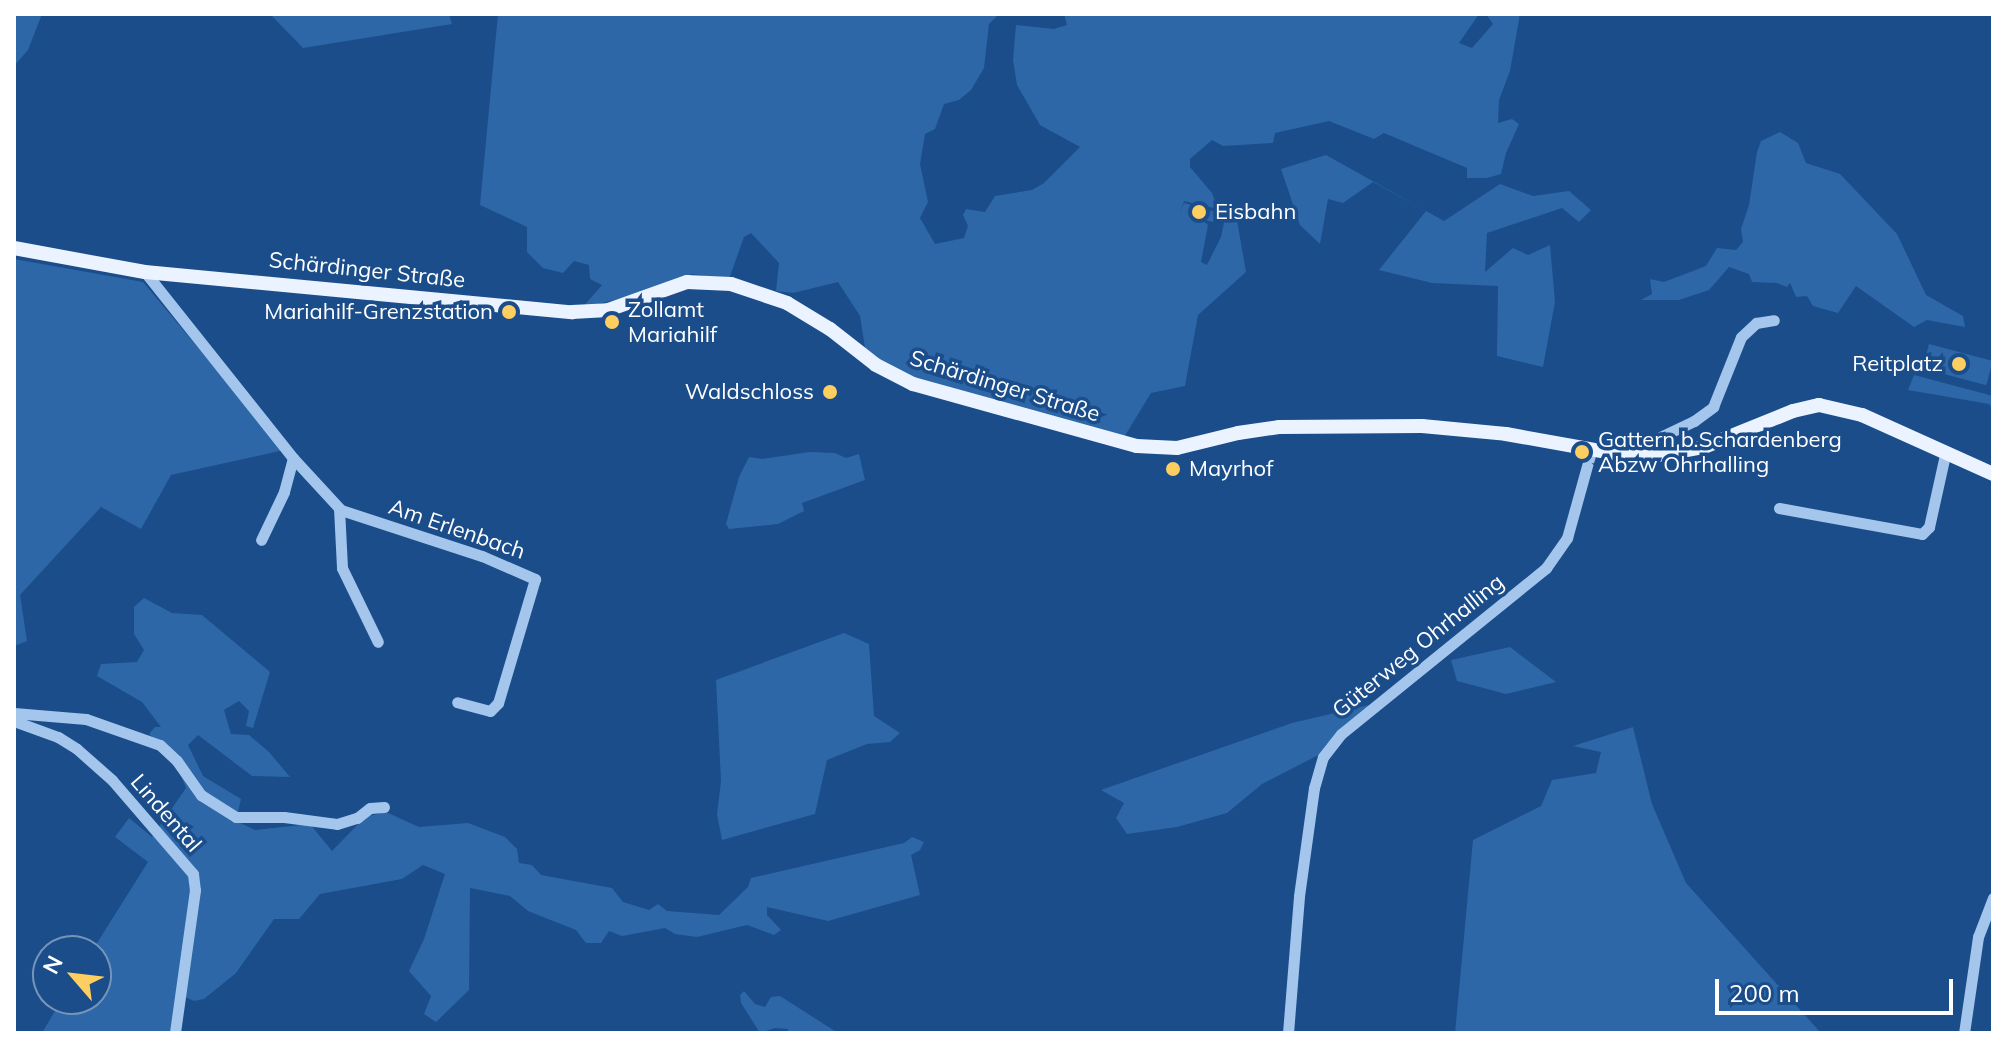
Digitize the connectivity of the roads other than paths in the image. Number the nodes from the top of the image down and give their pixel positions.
1 (14, 248) edge
2 (145, 272) junction
3 (1774, 320) dead end
4 (1592, 448) junction
5 (1945, 455) junction
6 (1628, 456) junction
7 (293, 458) junction
8 (1993, 474) edge
9 (339, 508) junction
10 (1779, 508) dead end
11 (261, 540) dead end
12 (378, 642) dead end
13 (457, 702) dead end
14 (14, 713) edge
15 (14, 721) edge
16 (384, 807) dead end
17 (1993, 898) edge
18 (175, 1033) edge
19 (1288, 1033) edge
20 (1964, 1033) edge

1 - 2 main road, Schärdinger Straße
2 - 4 main road, Schärdinger Straße
2 - 7 street
3 - 6 street
4 - 6 main road, Schärdinger Straße
4 - 19 street, Güterweg Ohrhalling
5 - 6 main road, Schärdinger Straße
5 - 8 main road, Schärdinger Straße
5 - 10 street
7 - 9 street, Am Erlenbach
7 - 11 street
9 - 12 street
9 - 13 street, Am Erlenbach
14 - 16 street
15 - 18 street, Lindental
17 - 20 street

